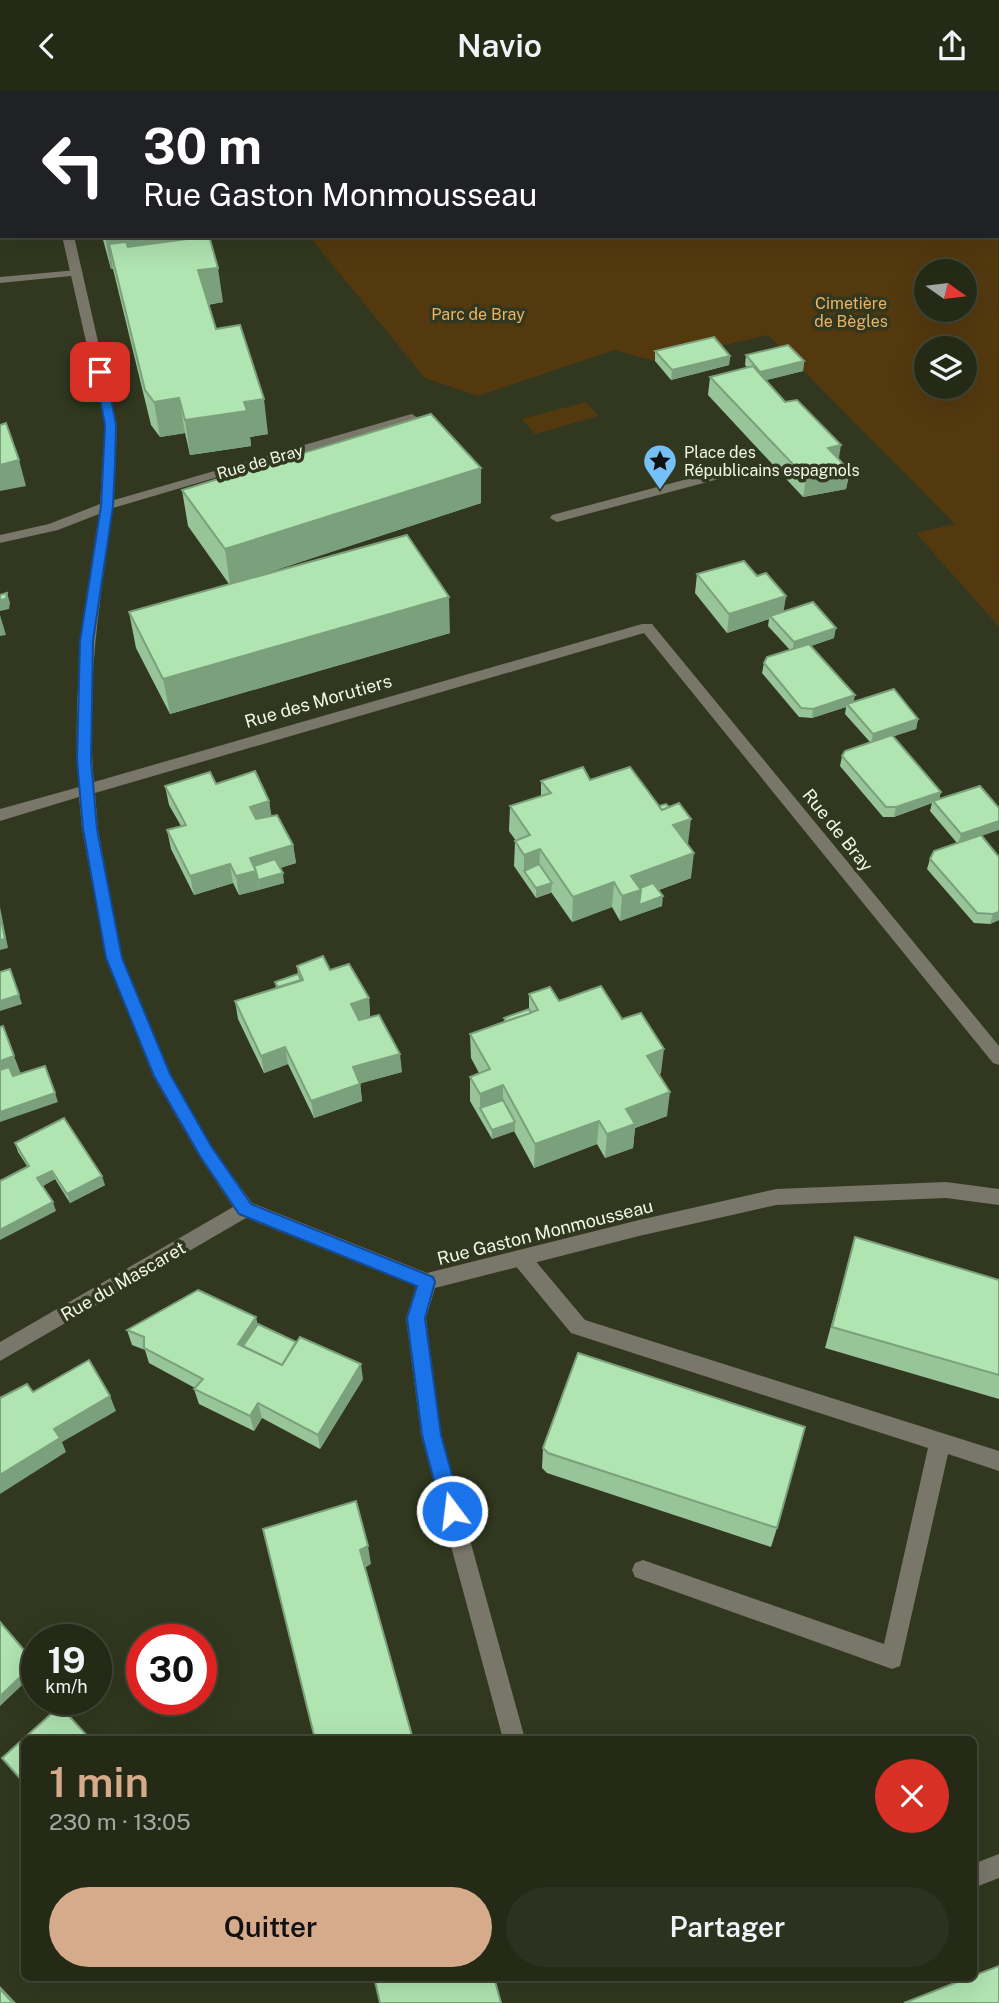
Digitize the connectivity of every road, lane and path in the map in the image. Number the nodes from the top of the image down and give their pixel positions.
1 (68, 238) edge
2 (77, 273) junction
3 (0, 280) edge
4 (412, 418) edge
5 (740, 469) dead end
6 (107, 506) junction
7 (557, 517) dead end
8 (0, 539) edge
9 (648, 627) joint
10 (85, 788) junction
11 (0, 815) edge
12 (999, 1058) edge
13 (999, 1197) edge
14 (245, 1209) junction
15 (521, 1258) junction
16 (426, 1282) junction
17 (0, 1352) edge
18 (940, 1442) junction
19 (999, 1461) edge
20 (643, 1570) dead end
21 (513, 1736) edge
22 (999, 1866) edge
23 (977, 1874) edge

1 - 2 street
2 - 3 street
2 - 6 street
4 - 6 street, Rue de Bray
5 - 7 street
6 - 8 street, Rue de Bray
6 - 10 street
9 - 10 street, Rue des Morutiers
9 - 12 street, Rue de Bray
10 - 11 street, Rue des Morutiers
10 - 14 street
13 - 15 street, Rue Gaston Monmousseau
14 - 16 street, Rue Gaston Monmousseau
14 - 17 street, Rue du Mascaret
15 - 16 street, Rue Gaston Monmousseau
15 - 18 street
16 - 21 street
18 - 19 street
18 - 20 street
22 - 23 street

